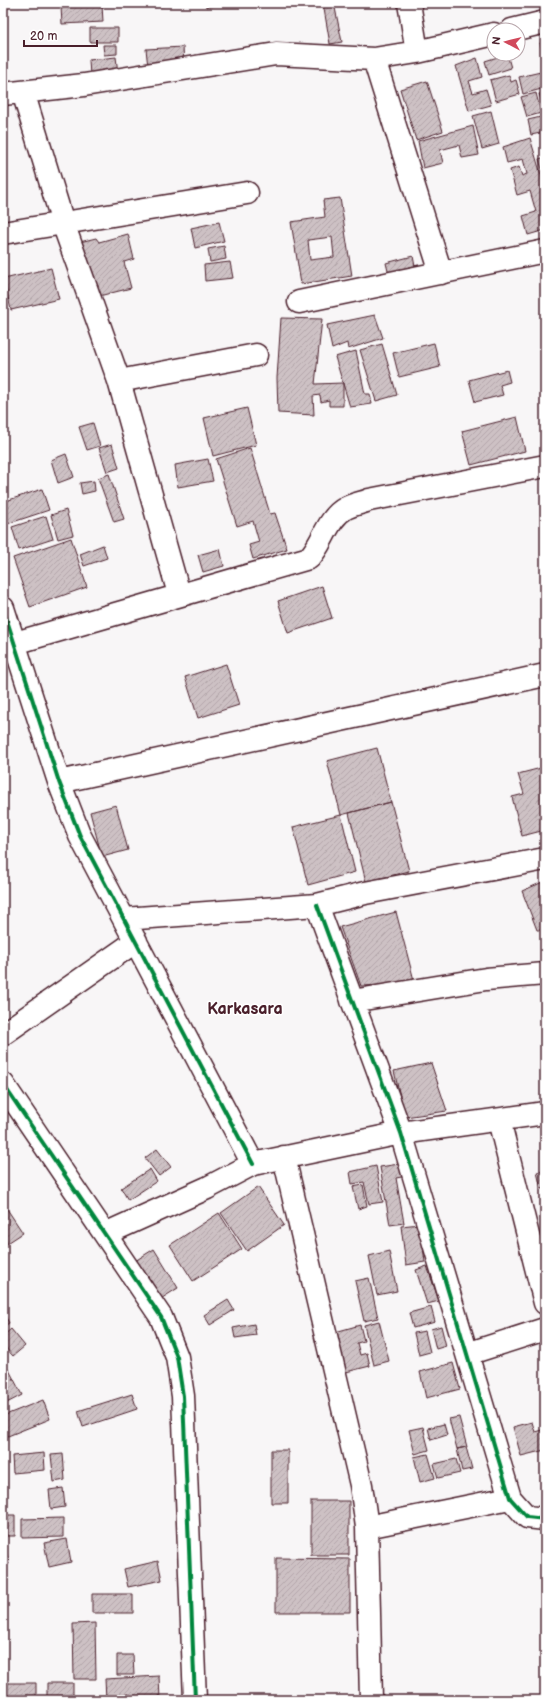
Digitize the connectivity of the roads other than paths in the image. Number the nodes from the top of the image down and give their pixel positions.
1 (409, 3) edge
2 (545, 22) edge
3 (526, 27) edge
4 (486, 36) edge
5 (417, 52) junction
6 (374, 59) junction
7 (13, 93) edge
8 (247, 193) dead end
9 (63, 223) junction
10 (3, 233) edge
11 (545, 252) edge
12 (441, 273) junction
13 (299, 302) dead end
14 (256, 355) dead end
15 (119, 381) junction
16 (545, 466) edge
17 (179, 594) junction
18 (3, 608) edge
19 (15, 643) junction
20 (545, 675) edge
21 (59, 782) junction
22 (545, 859) edge
23 (317, 905) junction
24 (124, 919) junction
25 (136, 941) junction
26 (545, 974) edge
27 (352, 1001) junction
28 (3, 1034) edge
29 (3, 1084) edge
30 (545, 1113) edge
31 (499, 1120) junction
32 (401, 1133) junction
33 (284, 1157) junction
34 (253, 1164) junction
35 (105, 1234) junction
36 (545, 1303) edge
37 (545, 1329) edge
38 (467, 1354) junction
39 (510, 1498) junction
40 (545, 1519) edge
41 (367, 1527) junction
42 (195, 1700) edge
43 (371, 1700) edge

1 - 5 street
2 - 3 street
4 - 5 street
5 - 6 street
6 - 7 street
6 - 12 street
7 - 9 street
8 - 9 street
9 - 10 street
9 - 15 street
11 - 12 street
12 - 13 street
14 - 15 street
15 - 17 street
16 - 17 street
17 - 19 street
18 - 19 street
19 - 21 street
20 - 21 street
21 - 24 street
22 - 23 street
23 - 24 street
23 - 27 street
24 - 25 street
25 - 28 street
25 - 34 street
26 - 27 street
27 - 32 street
29 - 35 street
30 - 31 street
31 - 32 street
31 - 36 street
32 - 33 street
32 - 38 street
33 - 34 street
33 - 41 street
34 - 35 street
35 - 42 street
37 - 38 street
38 - 39 street
39 - 40 street
39 - 41 street
41 - 43 street

